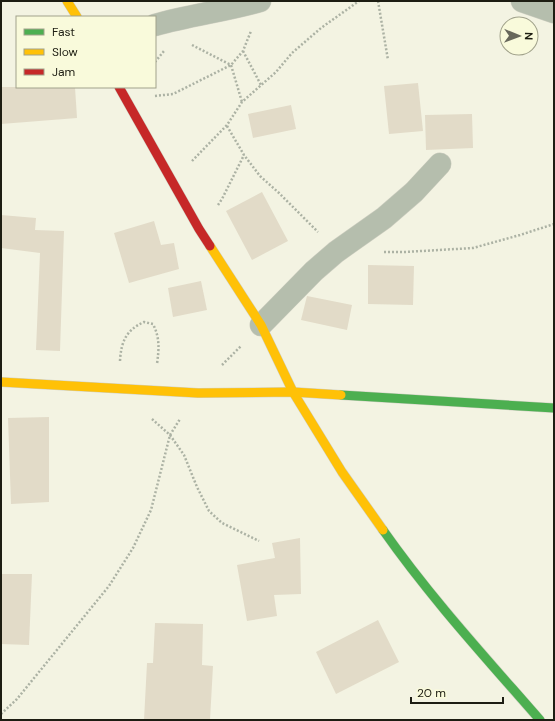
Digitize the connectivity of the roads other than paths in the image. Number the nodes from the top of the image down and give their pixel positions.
1 (67, 1) edge
2 (260, 1) edge
3 (522, 1) edge
4 (554, 12) edge
5 (76, 16) edge
6 (156, 26) edge
7 (119, 88) edge
8 (440, 164) dead end
9 (260, 325) junction
10 (1, 382) edge
11 (293, 392) junction
12 (554, 408) edge
13 (540, 720) edge

1 - 5 street
2 - 6 street
3 - 4 street
7 - 9 street
8 - 9 street
9 - 11 street
10 - 11 street
11 - 12 street
11 - 13 street

